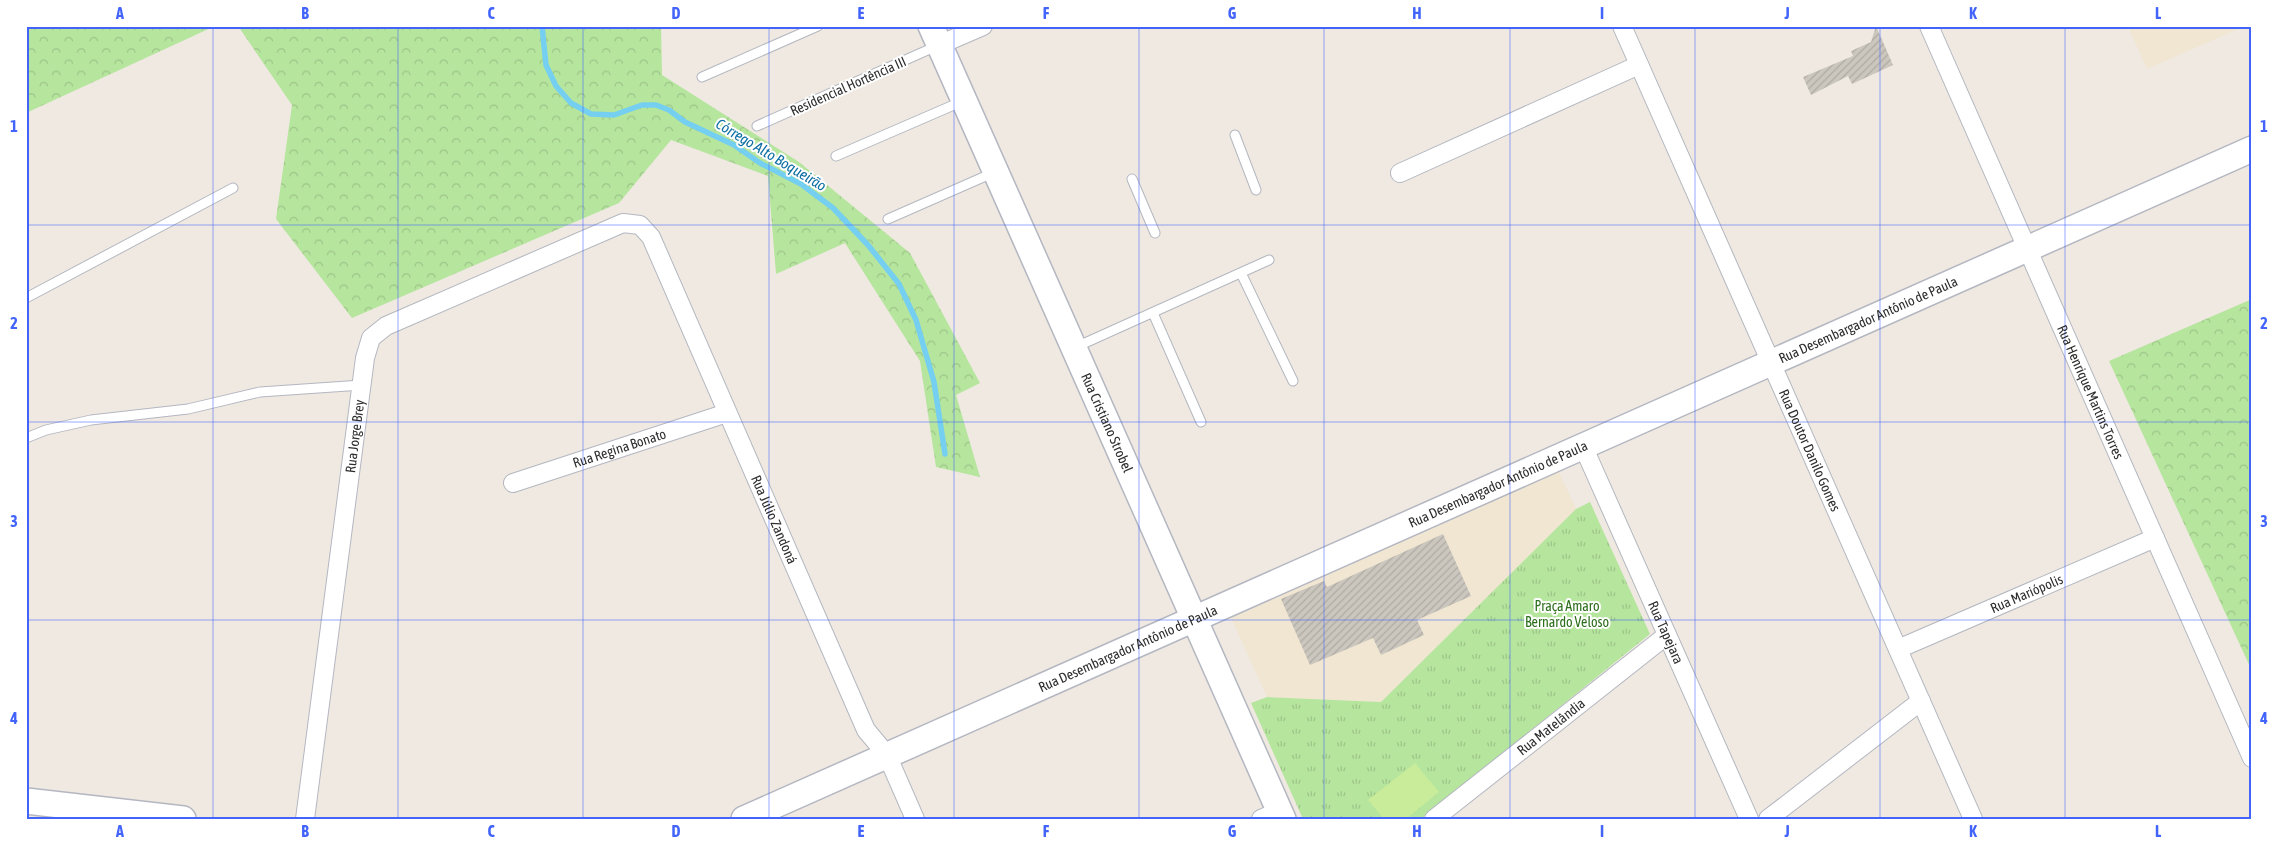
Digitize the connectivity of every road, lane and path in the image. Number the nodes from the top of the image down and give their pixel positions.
1 (818, 26) edge
2 (983, 26) edge
3 (1622, 26) edge
4 (1929, 26) edge
5 (935, 36) edge
6 (1639, 65) junction
7 (702, 77) dead end
8 (964, 101) junction
9 (757, 126) dead end
10 (1235, 135) dead end
11 (2252, 149) edge
12 (836, 156) dead end
13 (995, 172) junction
14 (1400, 173) dead end
15 (1132, 179) dead end
16 (233, 188) dead end
17 (1256, 190) dead end
18 (888, 219) dead end
19 (632, 223) joint
20 (1155, 232) dead end
21 (2027, 249) junction
22 (1269, 260) dead end
23 (1242, 273) junction
24 (27, 297) edge
25 (1153, 313) junction
26 (1073, 348) junction
27 (1770, 363) junction
28 (1293, 381) dead end
29 (362, 386) junction
30 (728, 413) junction
31 (1201, 422) dead end
32 (26, 438) edge
33 (1582, 446) junction
34 (513, 483) dead end
35 (2155, 538) junction
36 (1193, 619) junction
37 (1667, 635) junction
38 (1898, 649) junction
39 (1921, 701) junction
40 (887, 755) junction
41 (2252, 758) edge
42 (26, 801) edge
43 (1274, 816) edge
44 (183, 819) edge
45 (304, 819) edge
46 (744, 819) edge
47 (915, 819) edge
48 (1434, 819) edge
49 (1749, 819) edge
50 (1768, 819) edge
51 (1973, 819) edge

1 - 7 lane
2 - 5 street
3 - 6 street, Rua Doutor Danilo Gomes
4 - 21 street, Rua Henrique Martins Torres
5 - 8 main road, Rua Cristiano Strobel
5 - 9 lane, Residencial Hortência III
6 - 14 street
6 - 27 street, Rua Doutor Danilo Gomes
8 - 12 lane
8 - 13 main road, Rua Cristiano Strobel
10 - 17 lane
11 - 21 main road, Rua Desembargador Antônio de Paula
13 - 18 lane
13 - 26 main road, Rua Cristiano Strobel
15 - 20 lane
16 - 24 lane
19 - 29 street, Rua Jorge Brey
19 - 30 street, Rua Júlio Zandoná
21 - 27 main road, Rua Desembargador Antônio de Paula
21 - 35 street, Rua Henrique Martins Torres
22 - 23 lane
23 - 25 lane
23 - 28 lane
25 - 26 lane
25 - 31 lane
26 - 36 main road, Rua Cristiano Strobel
27 - 33 main road, Rua Desembargador Antônio de Paula
27 - 38 street, Rua Doutor Danilo Gomes
29 - 32 lane
29 - 45 street, Rua Jorge Brey
30 - 34 street, Rua Regina Bonato
30 - 40 street, Rua Júlio Zandoná
33 - 36 main road, Rua Desembargador Antônio de Paula
33 - 37 street, Rua Tapejara
35 - 38 street, Rua Mariópolis
35 - 41 street, Rua Henrique Martins Torres
36 - 40 main road, Rua Desembargador Antônio de Paula
36 - 43 main road, Rua Cristiano Strobel
37 - 48 street, Rua Matelândia
37 - 49 street, Rua Tapejara
38 - 39 street, Rua Doutor Danilo Gomes
39 - 50 street
39 - 51 street, Rua Doutor Danilo Gomes
40 - 46 main road, Rua Desembargador Antônio de Paula
40 - 47 street, Rua Júlio Zandoná
42 - 44 main road

